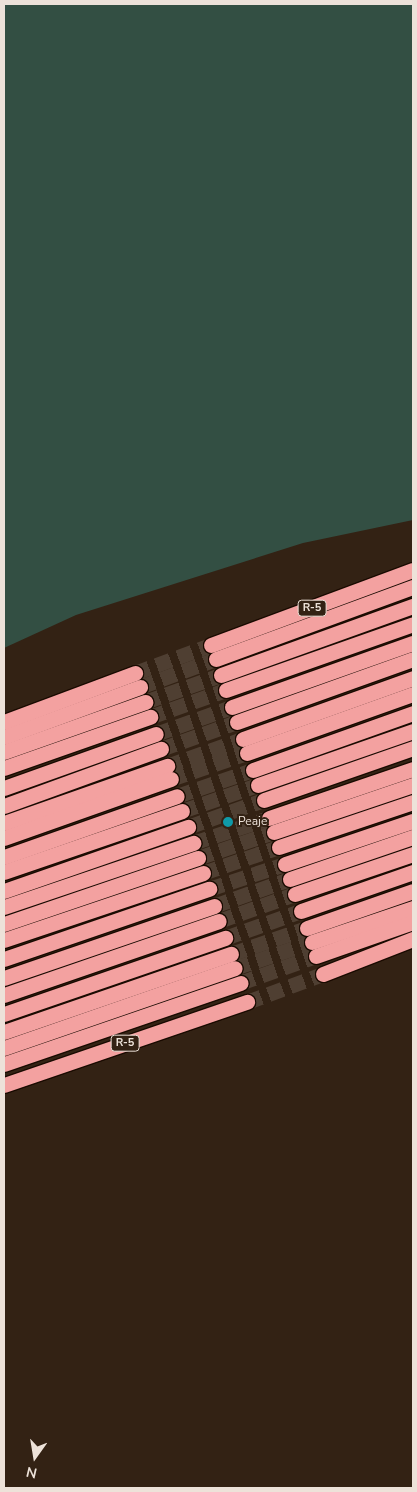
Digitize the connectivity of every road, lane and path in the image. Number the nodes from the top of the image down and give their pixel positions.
1 (413, 570) edge
2 (413, 587) edge
3 (413, 606) edge
4 (413, 624) edge
5 (413, 643) edge
6 (211, 645) tunnel mouth
7 (216, 659) tunnel mouth
8 (413, 660) edge
9 (221, 675) tunnel mouth
10 (413, 678) edge
11 (226, 690) tunnel mouth
12 (413, 694) edge
13 (145, 702) tunnel mouth
14 (232, 708) tunnel mouth
15 (413, 713) edge
16 (150, 717) tunnel mouth
17 (4, 722) edge
18 (237, 722) tunnel mouth
19 (413, 731) edge
20 (156, 734) tunnel mouth
21 (4, 736) edge
22 (413, 748) edge
23 (161, 749) tunnel mouth
24 (4, 752) edge
25 (4, 768) edge
26 (413, 769) edge
27 (253, 770) tunnel mouth
28 (258, 785) tunnel mouth
29 (413, 785) edge
30 (4, 788) edge
31 (177, 796) tunnel mouth
32 (264, 800) tunnel mouth
33 (413, 802) edge
34 (4, 806) edge
35 (182, 811) tunnel mouth
36 (413, 820) edge
37 (4, 823) edge
38 (188, 827) tunnel mouth
39 (413, 837) edge
40 (4, 838) edge
41 (279, 847) tunnel mouth
42 (413, 854) edge
43 (4, 857) edge
44 (285, 864) tunnel mouth
45 (4, 872) edge
46 (413, 872) edge
47 (203, 873) tunnel mouth
48 (290, 879) tunnel mouth
49 (209, 889) tunnel mouth
50 (4, 891) edge
51 (413, 892) edge
52 (296, 894) tunnel mouth
53 (214, 906) tunnel mouth
54 (4, 907) edge
55 (413, 908) edge
56 (301, 911) tunnel mouth
57 (219, 921) tunnel mouth
58 (413, 922) edge
59 (4, 924) edge
60 (225, 938) tunnel mouth
61 (413, 939) edge
62 (4, 940) edge
63 (312, 942) junction
64 (4, 959) edge
65 (235, 968) junction
66 (322, 974) tunnel mouth
67 (4, 978) edge
68 (4, 995) edge
69 (247, 1002) tunnel mouth
70 (4, 1014) edge
71 (4, 1032) edge
72 (4, 1048) edge
73 (4, 1064) edge
74 (4, 1085) edge

1 - 6 highway, R-5
2 - 7 highway, R-5
3 - 9 highway
4 - 11 highway
5 - 14 highway
8 - 18 highway
10 - 12 highway
13 - 24 highway
15 - 27 highway
16 - 25 highway
17 - 21 highway
19 - 28 highway
20 - 30 highway
22 - 32 highway
23 - 34 highway
26 - 29 highway
31 - 43 highway
33 - 41 highway
35 - 45 highway
36 - 44 highway
37 - 40 highway
38 - 50 highway
39 - 48 highway
42 - 52 highway
46 - 56 highway
47 - 62 highway
49 - 64 highway
51 - 63 highway
53 - 67 highway
54 - 59 highway
55 - 63 highway
57 - 68 highway
58 - 63 highway
60 - 70 highway
61 - 66 highway
65 - 71 highway
65 - 72 highway
65 - 73 highway, R-5
69 - 74 highway, R-5

